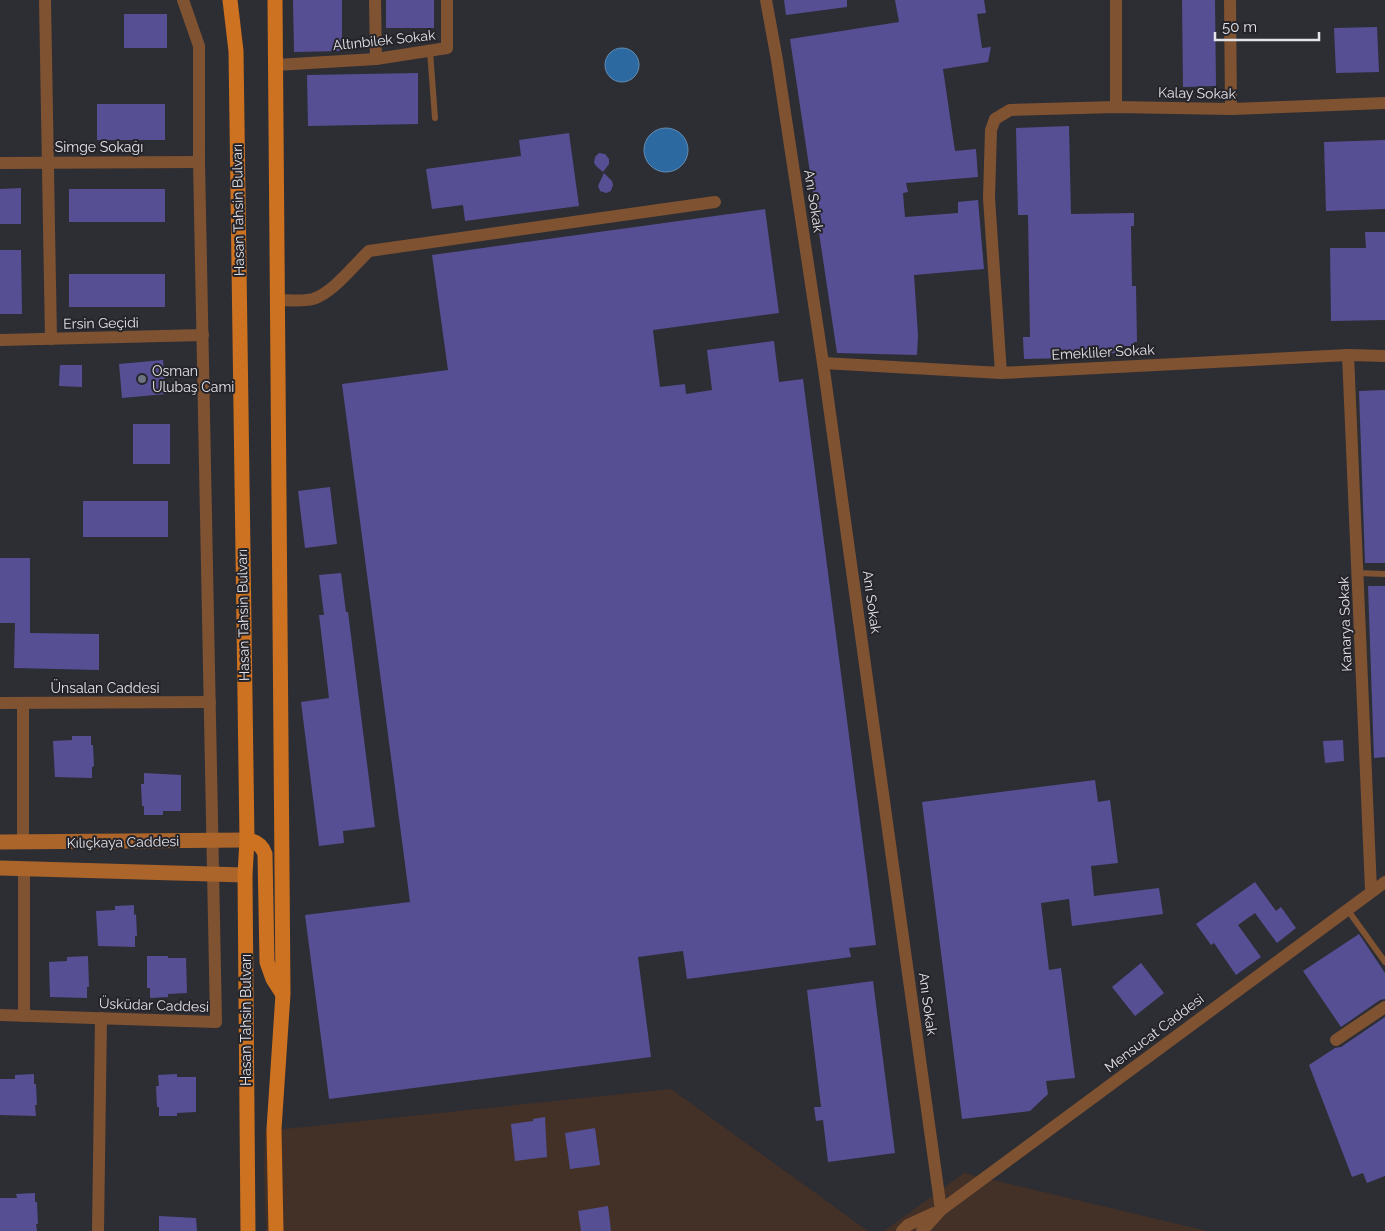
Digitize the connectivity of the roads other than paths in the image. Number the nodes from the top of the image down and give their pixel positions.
1 (45, 0) edge
2 (183, 0) edge
3 (230, 0) edge
4 (276, 0) edge
5 (375, 0) edge
6 (447, 0) edge
7 (766, 0) edge
8 (1116, 0) edge
9 (1230, 0) edge
10 (430, 51) junction
11 (376, 59) junction
12 (276, 65) junction
13 (1385, 103) edge
14 (1116, 107) junction
15 (1231, 109) junction
16 (434, 118) dead end
17 (199, 162) junction
18 (0, 163) edge
19 (48, 163) junction
20 (715, 202) dead end
21 (278, 300) junction
22 (203, 336) junction
23 (51, 339) junction
24 (0, 340) edge
25 (1348, 355) junction
26 (1385, 356) edge
27 (823, 363) junction
28 (1001, 373) junction
29 (1357, 573) junction
30 (1385, 574) edge
31 (210, 702) junction
32 (0, 703) edge
33 (23, 703) junction
34 (246, 840) junction
35 (213, 841) junction
36 (0, 842) edge
37 (23, 842) junction
38 (0, 868) edge
39 (24, 868) junction
40 (213, 874) junction
41 (245, 875) junction
42 (1385, 882) edge
43 (1371, 890) junction
44 (1347, 909) junction
45 (1385, 962) edge
46 (282, 994) junction
47 (1385, 1007) edge
48 (0, 1016) edge
49 (24, 1016) junction
50 (100, 1018) junction
51 (1336, 1040) dead end
52 (941, 1210) junction
53 (98, 1231) edge
54 (248, 1231) edge
55 (276, 1231) edge
56 (902, 1231) edge
57 (922, 1231) edge

1 - 19 street
2 - 17 street, Üsküdar Caddesi
3 - 34 main road, Hasan Tahsin Bulvarı
4 - 12 main road
5 - 11 street
6 - 10 street, Altınbilek Sokak
7 - 27 street, Anı Sokak
8 - 14 street
9 - 15 street
10 - 11 street, Altınbilek Sokak
10 - 16 lane
11 - 12 street, Altınbilek Sokak
12 - 21 main road
13 - 15 street, Kalay Sokak
14 - 15 street, Kalay Sokak
14 - 28 street, Kalay Sokak
17 - 19 street, Simge Sokağı
17 - 22 street, Üsküdar Caddesi
18 - 19 street, Simge Sokağı
19 - 23 street
20 - 21 street
21 - 46 main road
22 - 23 street, Ersin Geçidi
22 - 31 street, Üsküdar Caddesi
23 - 24 street, Ersin Geçidi
25 - 26 street, Emekliler Sokak
25 - 28 street, Emekliler Sokak
25 - 29 street, Kanarya Sokak
27 - 28 street, Emekliler Sokak
27 - 52 street, Anı Sokak
29 - 30 lane
29 - 43 street, Kanarya Sokak
31 - 33 street, Ünsalan Caddesi
31 - 35 street, Üsküdar Caddesi
32 - 33 street, Ünsalan Caddesi
33 - 37 street
34 - 35 street, Kılıçkaya Caddesi
34 - 41 main road, Hasan Tahsin Bulvarı
34 - 46 main road
35 - 37 street, Kılıçkaya Caddesi
35 - 40 street, Üsküdar Caddesi
36 - 37 street, Kılıçkaya Caddesi
38 - 39 street, Kılıçkaya Caddesi
39 - 40 street, Kılıçkaya Caddesi
39 - 49 street
40 - 41 street, Kılıçkaya Caddesi
40 - 50 street, Üsküdar Caddesi
41 - 54 main road, Hasan Tahsin Bulvarı
42 - 43 street, Mensucat Caddesi
43 - 44 street, Mensucat Caddesi
44 - 45 lane
44 - 52 street, Mensucat Caddesi
46 - 55 main road
47 - 51 street
48 - 49 street, Üsküdar Caddesi
49 - 50 street, Üsküdar Caddesi
50 - 53 street
52 - 56 street, Mensucat Caddesi
52 - 57 street, Mensucat Caddesi

